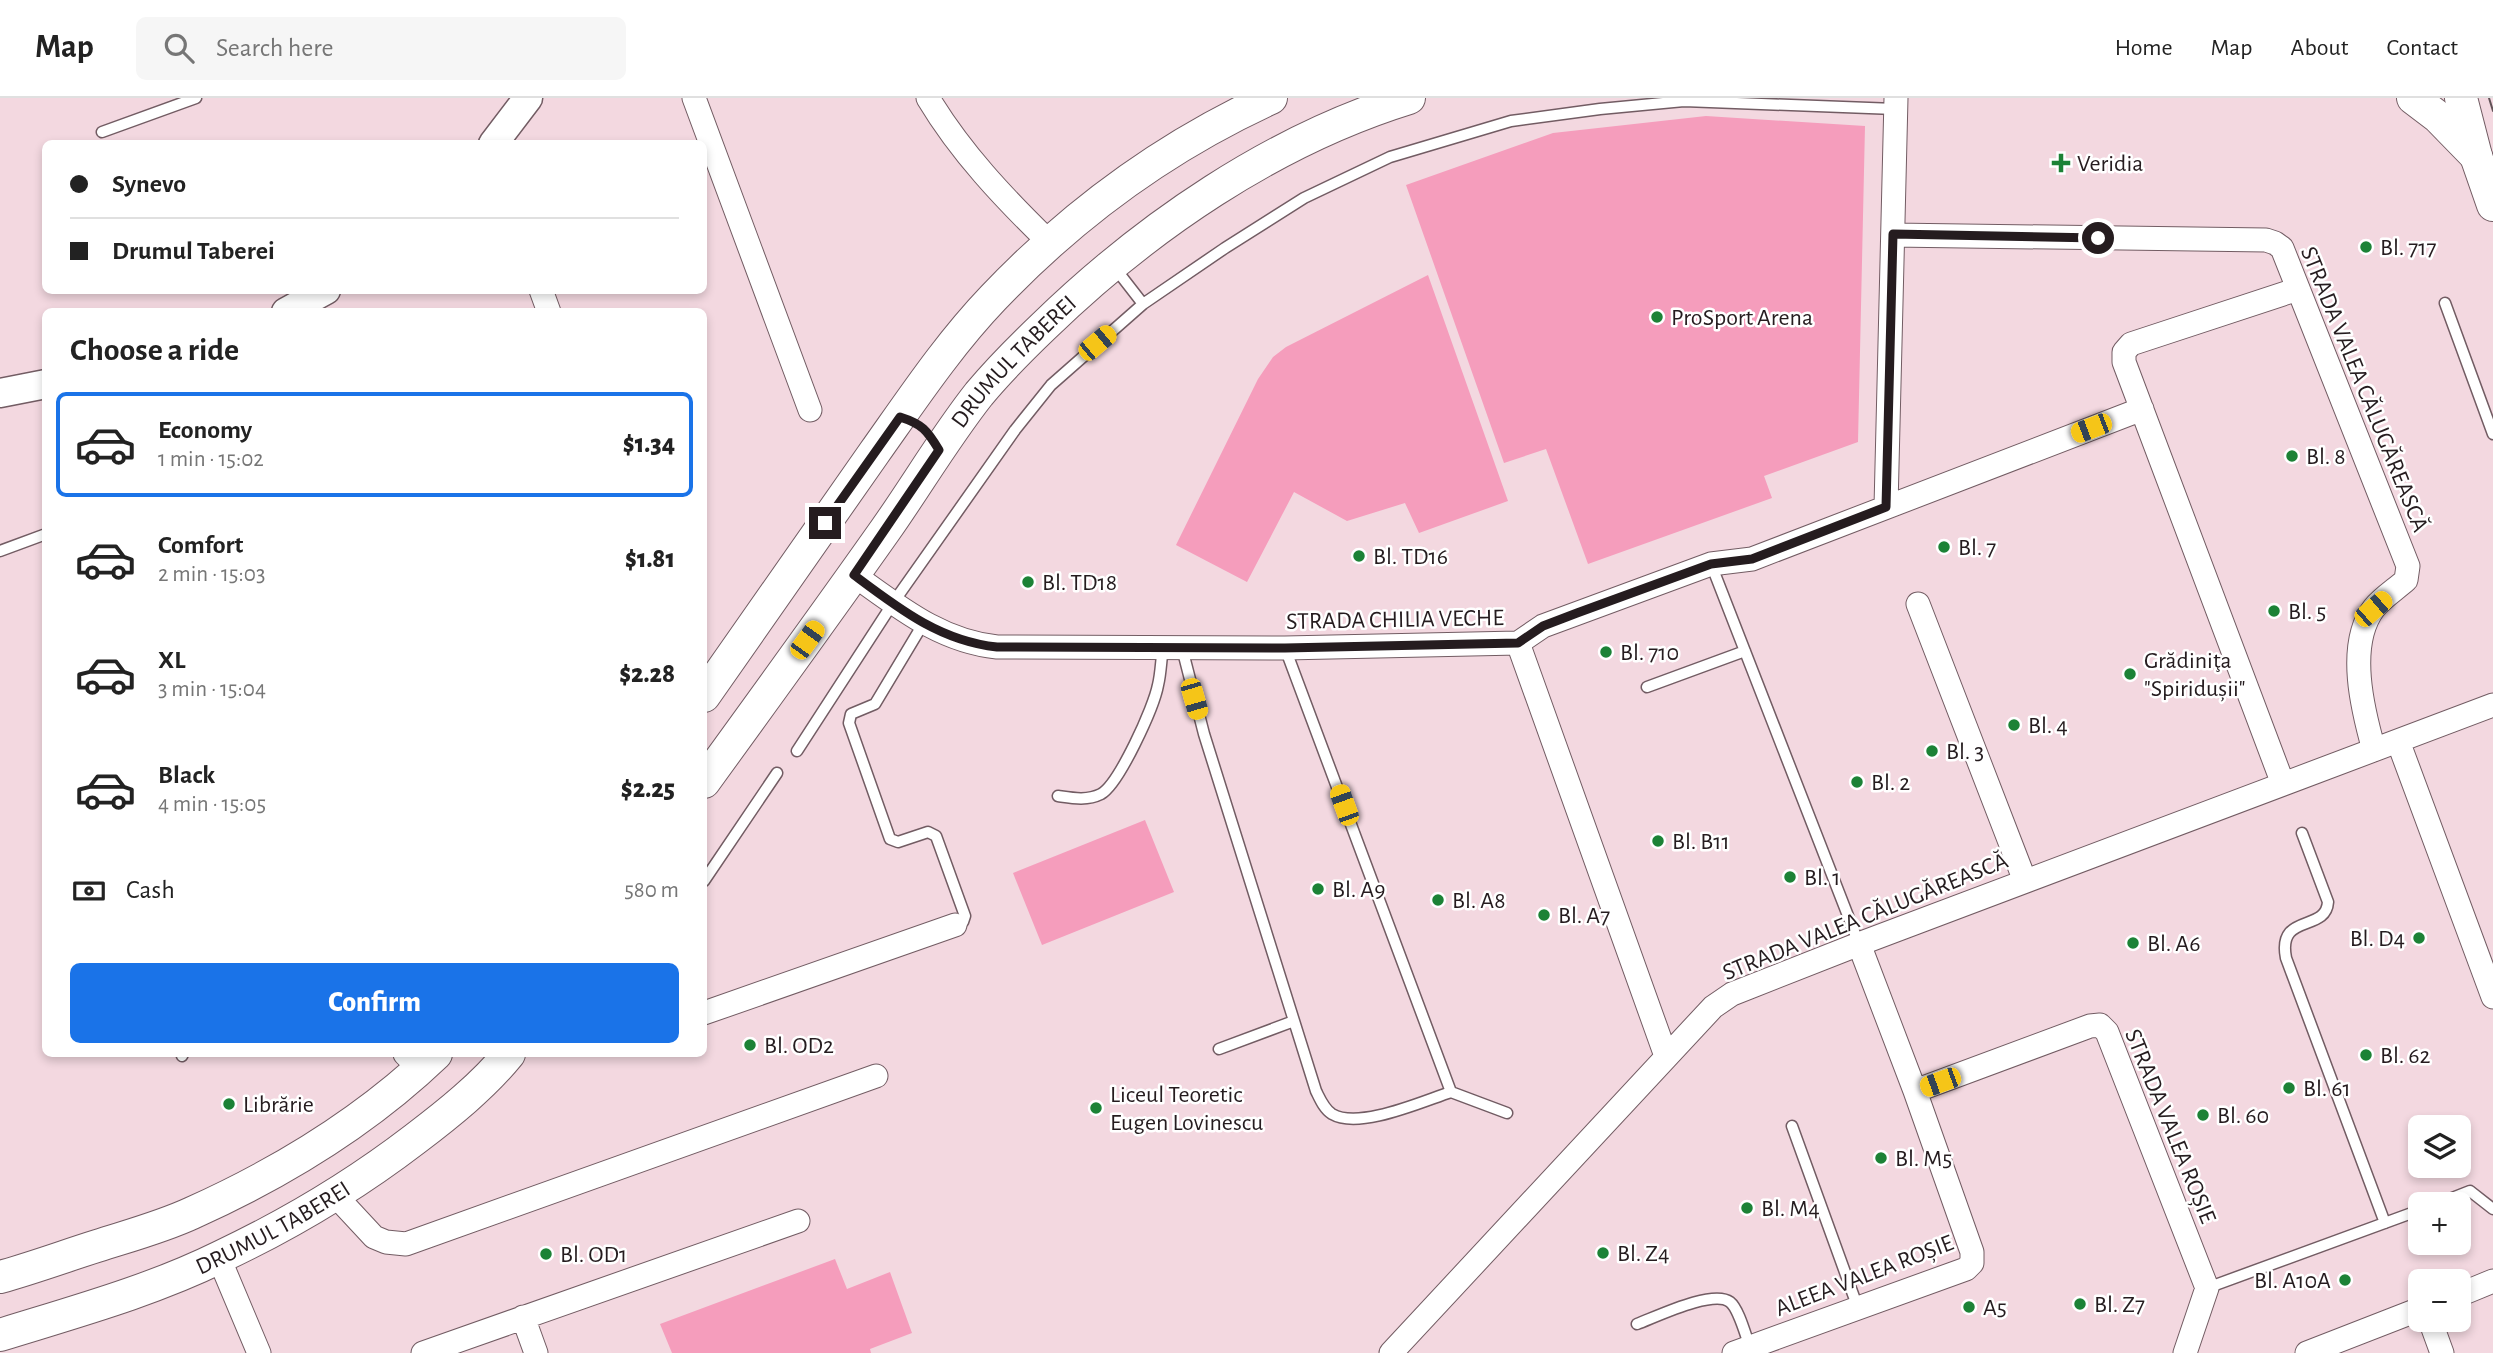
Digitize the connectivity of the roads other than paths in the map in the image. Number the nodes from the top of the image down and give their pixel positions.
1 (196, 98) edge
2 (527, 98) edge
3 (694, 98) edge
4 (928, 98) edge
5 (1271, 98) edge
6 (1409, 98) edge
7 (2413, 98) edge
8 (2461, 98) edge
9 (1896, 103) edge
10 (102, 132) dead end
11 (496, 140) edge
12 (2476, 156) junction
13 (2493, 205) edge
14 (1893, 234) junction
15 (1049, 242) junction
16 (1111, 264) junction
17 (2298, 289) junction
18 (319, 294) edge
19 (2445, 303) dead end
20 (1143, 304) junction
21 (293, 308) edge
22 (940, 361) junction
23 (42, 385) edge
24 (0, 393) edge
25 (979, 394) junction
26 (2142, 409) junction
27 (810, 410) dead end
28 (900, 417) junction
29 (2493, 435) edge
30 (939, 450) junction
31 (1886, 507) junction
32 (42, 535) edge
33 (0, 551) edge
34 (1711, 564) junction
35 (854, 575) junction
36 (893, 603) junction
37 (1918, 604) dead end
38 (923, 624) junction
39 (1518, 643) junction
40 (1172, 648) junction
41 (1285, 648) junction
42 (1745, 651) junction
43 (1647, 687) dead end
44 (707, 692) edge
45 (2493, 705) edge
46 (2398, 741) junction
47 (2374, 750) junction
48 (797, 751) dead end
49 (777, 773) dead end
50 (707, 778) edge
51 (2283, 784) junction
52 (1058, 796) dead end
53 (2302, 833) dead end
54 (707, 877) edge
55 (2025, 881) junction
56 (955, 925) joint
57 (1858, 944) junction
58 (2493, 997) edge
59 (707, 1012) edge
60 (1294, 1021) junction
61 (1219, 1049) dead end
62 (1666, 1056) junction
63 (506, 1057) edge
64 (420, 1059) edge
65 (876, 1076) dead end
66 (1915, 1091) junction
67 (1451, 1092) junction
68 (1507, 1113) dead end
69 (1792, 1126) dead end
70 (2471, 1193) edge
71 (334, 1194) junction
72 (2493, 1209) edge
73 (2408, 1214) edge
74 (798, 1221) dead end
75 (2385, 1223) junction
76 (219, 1258) junction
77 (0, 1276) edge
78 (2493, 1281) edge
79 (2207, 1288) junction
80 (2471, 1290) edge
81 (1858, 1308) junction
82 (2408, 1315) edge
83 (523, 1317) junction
84 (1637, 1324) dead end
85 (2434, 1332) edge
86 (0, 1335) edge
87 (1742, 1350) edge
88 (258, 1353) edge
89 (423, 1353) edge
90 (536, 1353) edge
91 (1391, 1353) edge
92 (2185, 1353) edge
93 (2307, 1353) edge
94 (2442, 1353) edge

1 - 10 lane
2 - 11 street
3 - 27 street
4 - 15 street
5 - 15 main road
6 - 16 main road, DRUMUL TABEREI
7 - 12 main road
8 - 12 main road
9 - 14 street
9 - 20 lane
12 - 13 main road
14 - 17 street, STRADA VALEA CĂLUGĂREASCĂ
14 - 31 street
15 - 22 main road
16 - 20 lane
16 - 25 main road, DRUMUL TABEREI
17 - 26 street
17 - 47 street, STRADA VALEA CĂLUGĂREASCĂ
18 - 21 street
19 - 29 lane
20 - 36 lane
22 - 25 main road
22 - 28 main road
23 - 24 street
25 - 30 main road, DRUMUL TABEREI
26 - 31 street
26 - 51 street
28 - 30 main road
28 - 44 main road
30 - 35 main road, DRUMUL TABEREI
31 - 34 street
32 - 33 lane
34 - 39 street
34 - 42 lane
35 - 36 street, STRADA CHILIA VECHE
35 - 50 main road, DRUMUL TABEREI
36 - 38 street, STRADA CHILIA VECHE
36 - 48 lane
37 - 55 street
38 - 40 street, STRADA CHILIA VECHE
38 - 56 lane
39 - 41 street, STRADA CHILIA VECHE
39 - 62 street, STRADA CHILIA VECHE
40 - 41 street, STRADA CHILIA VECHE
40 - 52 lane
40 - 60 lane
41 - 67 lane
42 - 43 lane
42 - 57 lane
45 - 46 street, STRADA VALEA CĂLUGĂREASCĂ
46 - 47 street, STRADA VALEA CĂLUGĂREASCĂ
46 - 58 street
47 - 51 street, STRADA VALEA CĂLUGĂREASCĂ
49 - 54 lane
51 - 55 street, STRADA VALEA CĂLUGĂREASCĂ
53 - 75 lane
55 - 57 street, STRADA VALEA CĂLUGĂREASCĂ
56 - 59 street
57 - 62 street, STRADA VALEA CĂLUGĂREASCĂ
57 - 66 street, ALEEA VALEA ROȘIE
60 - 61 lane
60 - 67 lane
62 - 91 street, STRADA VALEA CĂLUGĂREASCĂ
63 - 71 main road, DRUMUL TABEREI
64 - 77 main road, DRUMUL TABEREI
65 - 71 street
66 - 79 street, STRADA VALEA ROȘIE
66 - 81 street, ALEEA VALEA ROȘIE
67 - 68 lane
69 - 81 lane
70 - 72 lane
71 - 76 main road, DRUMUL TABEREI
73 - 75 lane
74 - 83 street
75 - 79 lane
76 - 86 main road, DRUMUL TABEREI
76 - 88 street
78 - 80 street
79 - 92 street
81 - 87 street, ALEEA VALEA ROȘIE
82 - 93 street
83 - 89 street
83 - 90 street
84 - 87 lane
85 - 94 street

